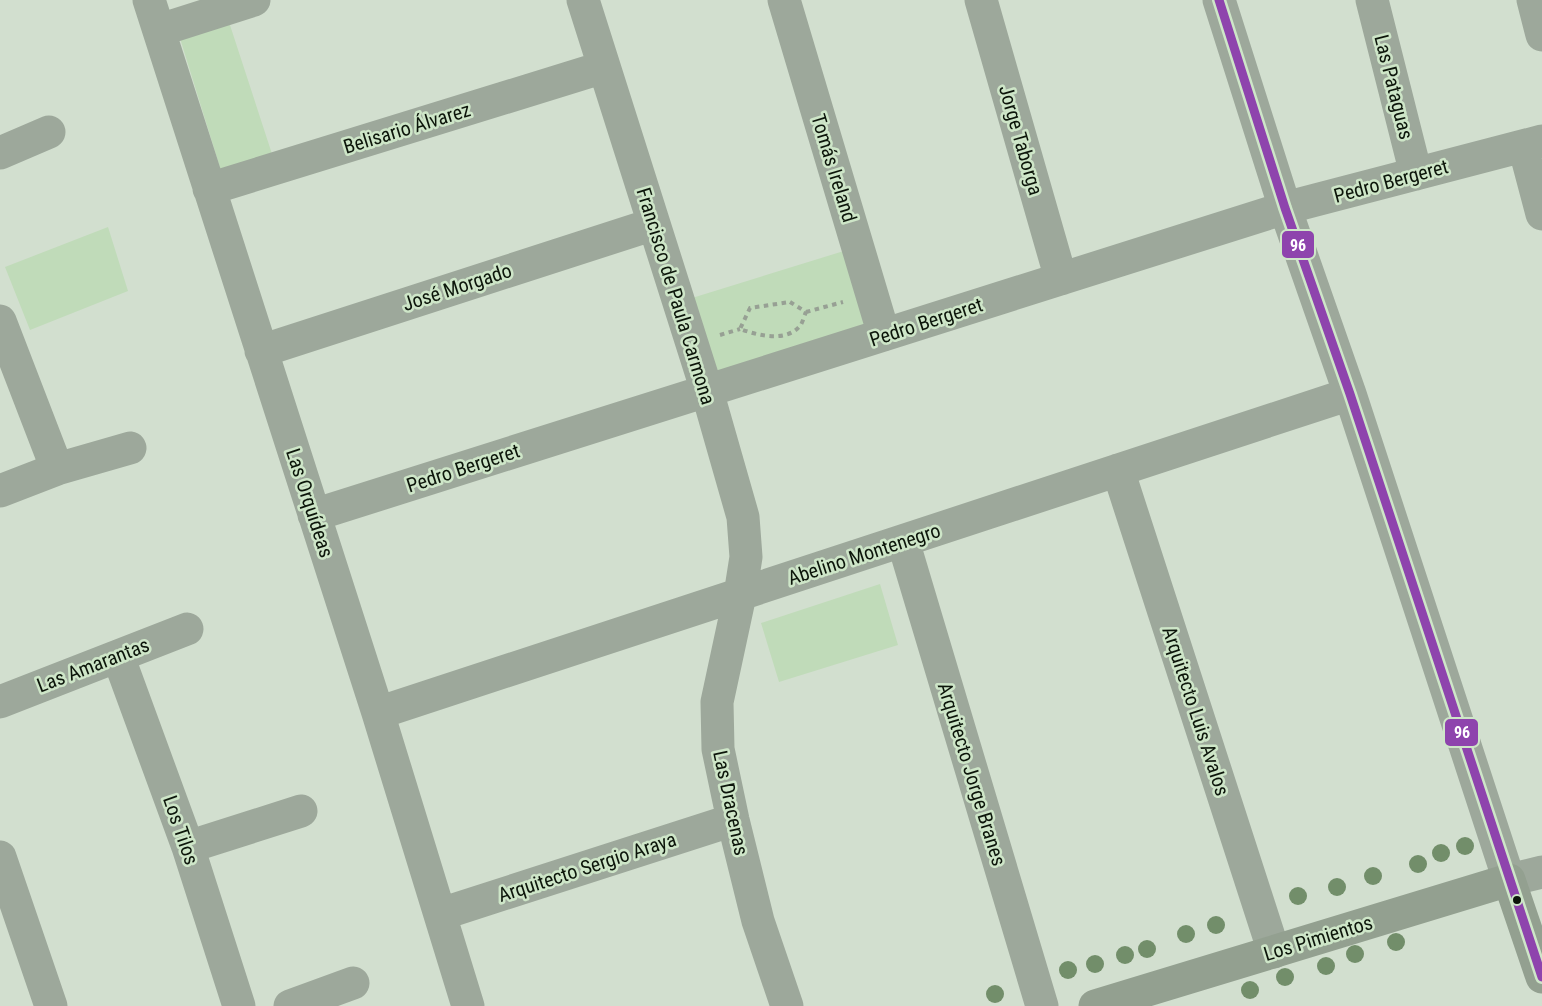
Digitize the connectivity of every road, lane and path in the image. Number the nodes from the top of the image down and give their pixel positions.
1 (149, 0) edge
2 (254, 0) edge
3 (583, 0) edge
4 (784, 0) edge
5 (981, 0) edge
6 (1219, 0) edge
7 (1372, 0) edge
8 (1533, 0) edge
9 (160, 30) junction
10 (1542, 35) edge
11 (604, 67) junction
12 (49, 132) dead end
13 (1533, 144) edge
14 (0, 153) edge
15 (1416, 174) junction
16 (209, 189) junction
17 (1285, 208) junction
18 (1542, 214) edge
19 (654, 224) junction
20 (1061, 279) junction
21 (871, 293) junction
22 (806, 312) junction
23 (0, 321) edge
24 (884, 335) junction
25 (261, 351) junction
26 (706, 391) junction
27 (1350, 394) junction
28 (129, 448) dead end
29 (57, 469) junction
30 (1118, 470) junction
31 (0, 491) edge
32 (314, 515) junction
33 (903, 541) junction
34 (740, 595) junction
35 (187, 629) dead end
36 (118, 656) junction
37 (0, 702) edge
38 (378, 713) junction
39 (301, 811) dead end
40 (733, 820) junction
41 (188, 847) junction
42 (0, 857) edge
43 (1542, 872) edge
44 (1509, 880) junction
45 (441, 914) junction
46 (1274, 952) junction
47 (1542, 976) edge
48 (353, 983) dead end
49 (51, 1006) edge
50 (239, 1006) edge
51 (290, 1006) edge
52 (468, 1006) edge
53 (787, 1006) edge
54 (1041, 1006) edge
55 (1095, 1006) edge

1 - 9 street, Las Orquídeas
2 - 9 street
3 - 11 street, Francisco de Paula Carmona
4 - 21 street, Tomás Ireland
5 - 20 street, Jorge Taborga
6 - 17 street
7 - 15 street, Las Pataguas
8 - 10 street
9 - 16 street, Las Orquídeas
11 - 16 street, Belisario Álvarez
11 - 19 street, Francisco de Paula Carmona
12 - 14 street
13 - 15 street, Pedro Bergeret
13 - 18 street
15 - 17 street, Pedro Bergeret
16 - 25 street, Las Orquídeas
17 - 20 street, Pedro Bergeret
17 - 27 street
19 - 25 street, José Morgado
19 - 26 street, Francisco de Paula Carmona
20 - 24 street, Pedro Bergeret
21 - 22 path
21 - 24 street, Tomás Ireland
22 - 22 path
23 - 29 street
24 - 26 street, Pedro Bergeret
25 - 32 street, Las Orquídeas
26 - 32 street, Pedro Bergeret
26 - 34 street, Francisco de Paula Carmona
27 - 30 street, Abelino Montenegro
27 - 44 street
28 - 29 street
29 - 31 street
30 - 33 street, Abelino Montenegro
30 - 46 street, Arquitecto Luis Avalos
32 - 38 street, Las Orquídeas
33 - 34 street, Abelino Montenegro
33 - 54 street, Arquitecto Jorge Branes
34 - 38 street, Abelino Montenegro
34 - 40 street, Las Dracenas
35 - 36 street, Las Amarantas
36 - 37 street, Las Amarantas
36 - 41 street, Los Tilos
38 - 45 street, Las Orquídeas
39 - 41 street
40 - 45 street, Arquitecto Sergio Araya
40 - 53 street, Las Dracenas
41 - 50 street, Los Tilos
42 - 49 street
43 - 44 street, Los Pimientos
44 - 46 main road, Los Pimientos
44 - 47 main road
45 - 52 street, Las Orquídeas
46 - 55 main road, Los Pimientos
48 - 51 street

